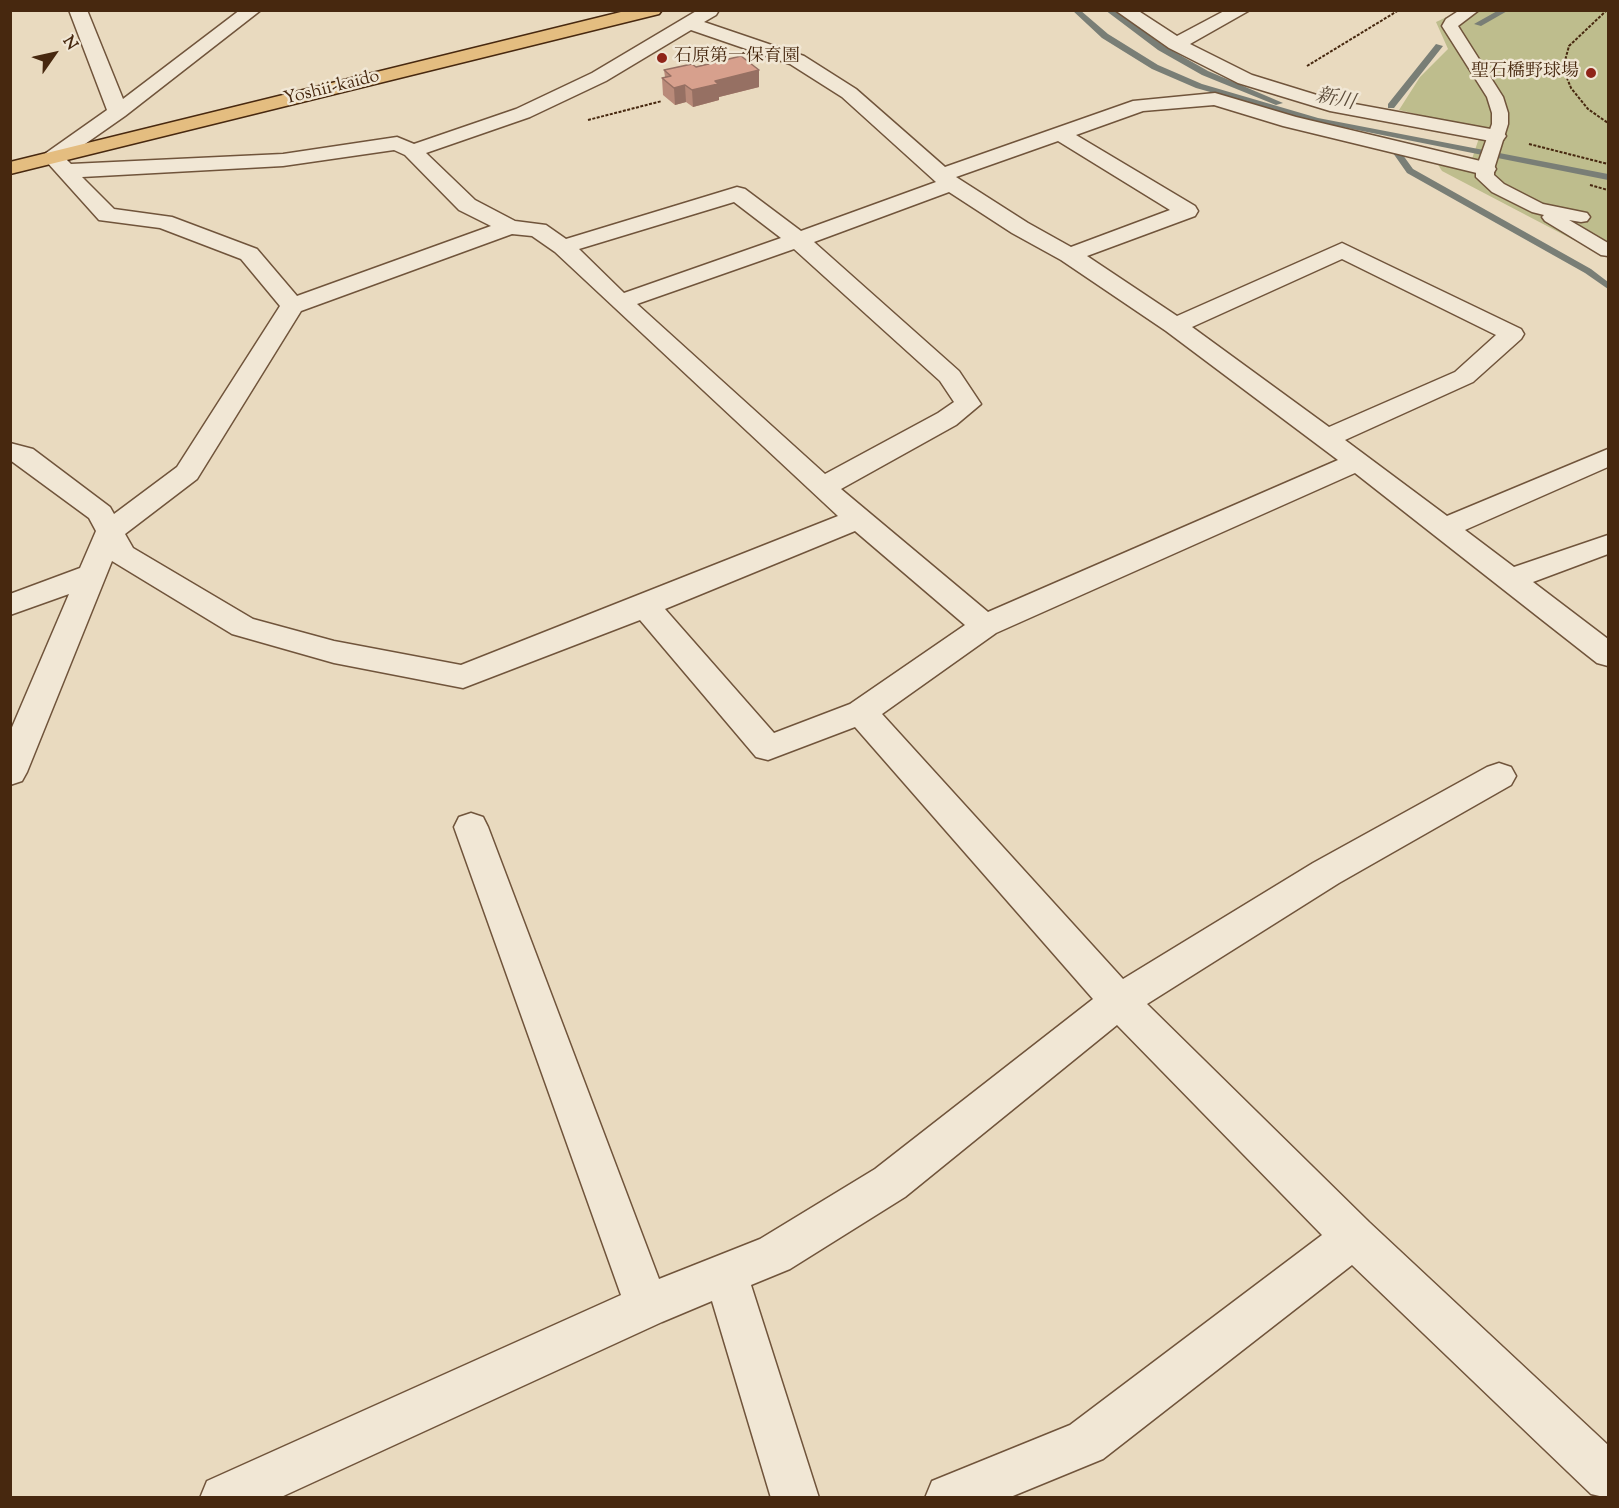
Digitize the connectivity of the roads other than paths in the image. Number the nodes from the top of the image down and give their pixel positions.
1 (78, 10) edge
2 (252, 10) edge
3 (652, 10) edge
4 (1124, 10) edge
5 (1241, 10) edge
6 (1472, 10) edge
7 (700, 17) edge
8 (1176, 45) junction
9 (1259, 83) junction
10 (1215, 99) junction
11 (118, 112) junction
12 (1059, 133) junction
13 (1496, 138) junction
14 (412, 152) junction
15 (59, 164) junction
16 (1486, 166) junction
17 (10, 168) edge
18 (947, 179) junction
19 (1538, 207) junction
20 (1581, 217) dead end
21 (510, 227) junction
22 (798, 240) junction
23 (564, 247) junction
24 (1608, 250) edge
25 (1069, 255) junction
26 (620, 302) junction
27 (292, 306) junction
28 (1175, 326) junction
29 (1327, 438) junction
30 (15, 455) edge
31 (1608, 457) edge
32 (1359, 462) junction
33 (825, 486) junction
34 (858, 519) junction
35 (1445, 528) junction
36 (110, 531) junction
37 (1608, 544) edge
38 (92, 574) junction
39 (1510, 579) junction
40 (10, 605) edge
41 (645, 606) junction
42 (985, 626) junction
43 (1608, 655) edge
44 (861, 712) junction
45 (10, 772) edge
46 (1499, 776) dead end
47 (471, 827) dead end
48 (1119, 1001) junction
49 (1354, 1237) junction
50 (726, 1275) junction
51 (647, 1306) junction
52 (1608, 1477) edge
53 (224, 1497) edge
54 (795, 1497) edge
55 (949, 1497) edge

1 - 11 street
2 - 11 street
3 - 15 main road, Yoshii-kaido
4 - 8 street
5 - 8 street
6 - 13 lane
7 - 14 street
7 - 18 street
8 - 9 street
9 - 10 street
9 - 13 street
10 - 12 street
10 - 16 street
11 - 15 street
12 - 18 street
12 - 25 street
13 - 16 lane
14 - 15 street
14 - 21 street
15 - 17 main road, Yoshii-kaido
15 - 27 street
16 - 19 lane
18 - 22 street
18 - 25 street
19 - 20 lane
19 - 24 lane
21 - 23 street
21 - 27 street
22 - 23 street
22 - 26 street
22 - 33 street
23 - 26 street
25 - 28 street
26 - 33 street
27 - 36 street
28 - 29 street
28 - 29 street
29 - 32 street
30 - 36 street
31 - 35 street
32 - 35 street
32 - 42 street
33 - 34 street
34 - 41 street
34 - 42 street
35 - 39 street
36 - 38 street
36 - 41 street
37 - 39 street
38 - 40 street
38 - 45 street
39 - 43 street
41 - 44 street
42 - 44 street
44 - 48 street
46 - 48 street
47 - 51 street
48 - 49 street
48 - 50 street
49 - 52 street
49 - 55 street
50 - 51 street
50 - 54 street
51 - 53 street

